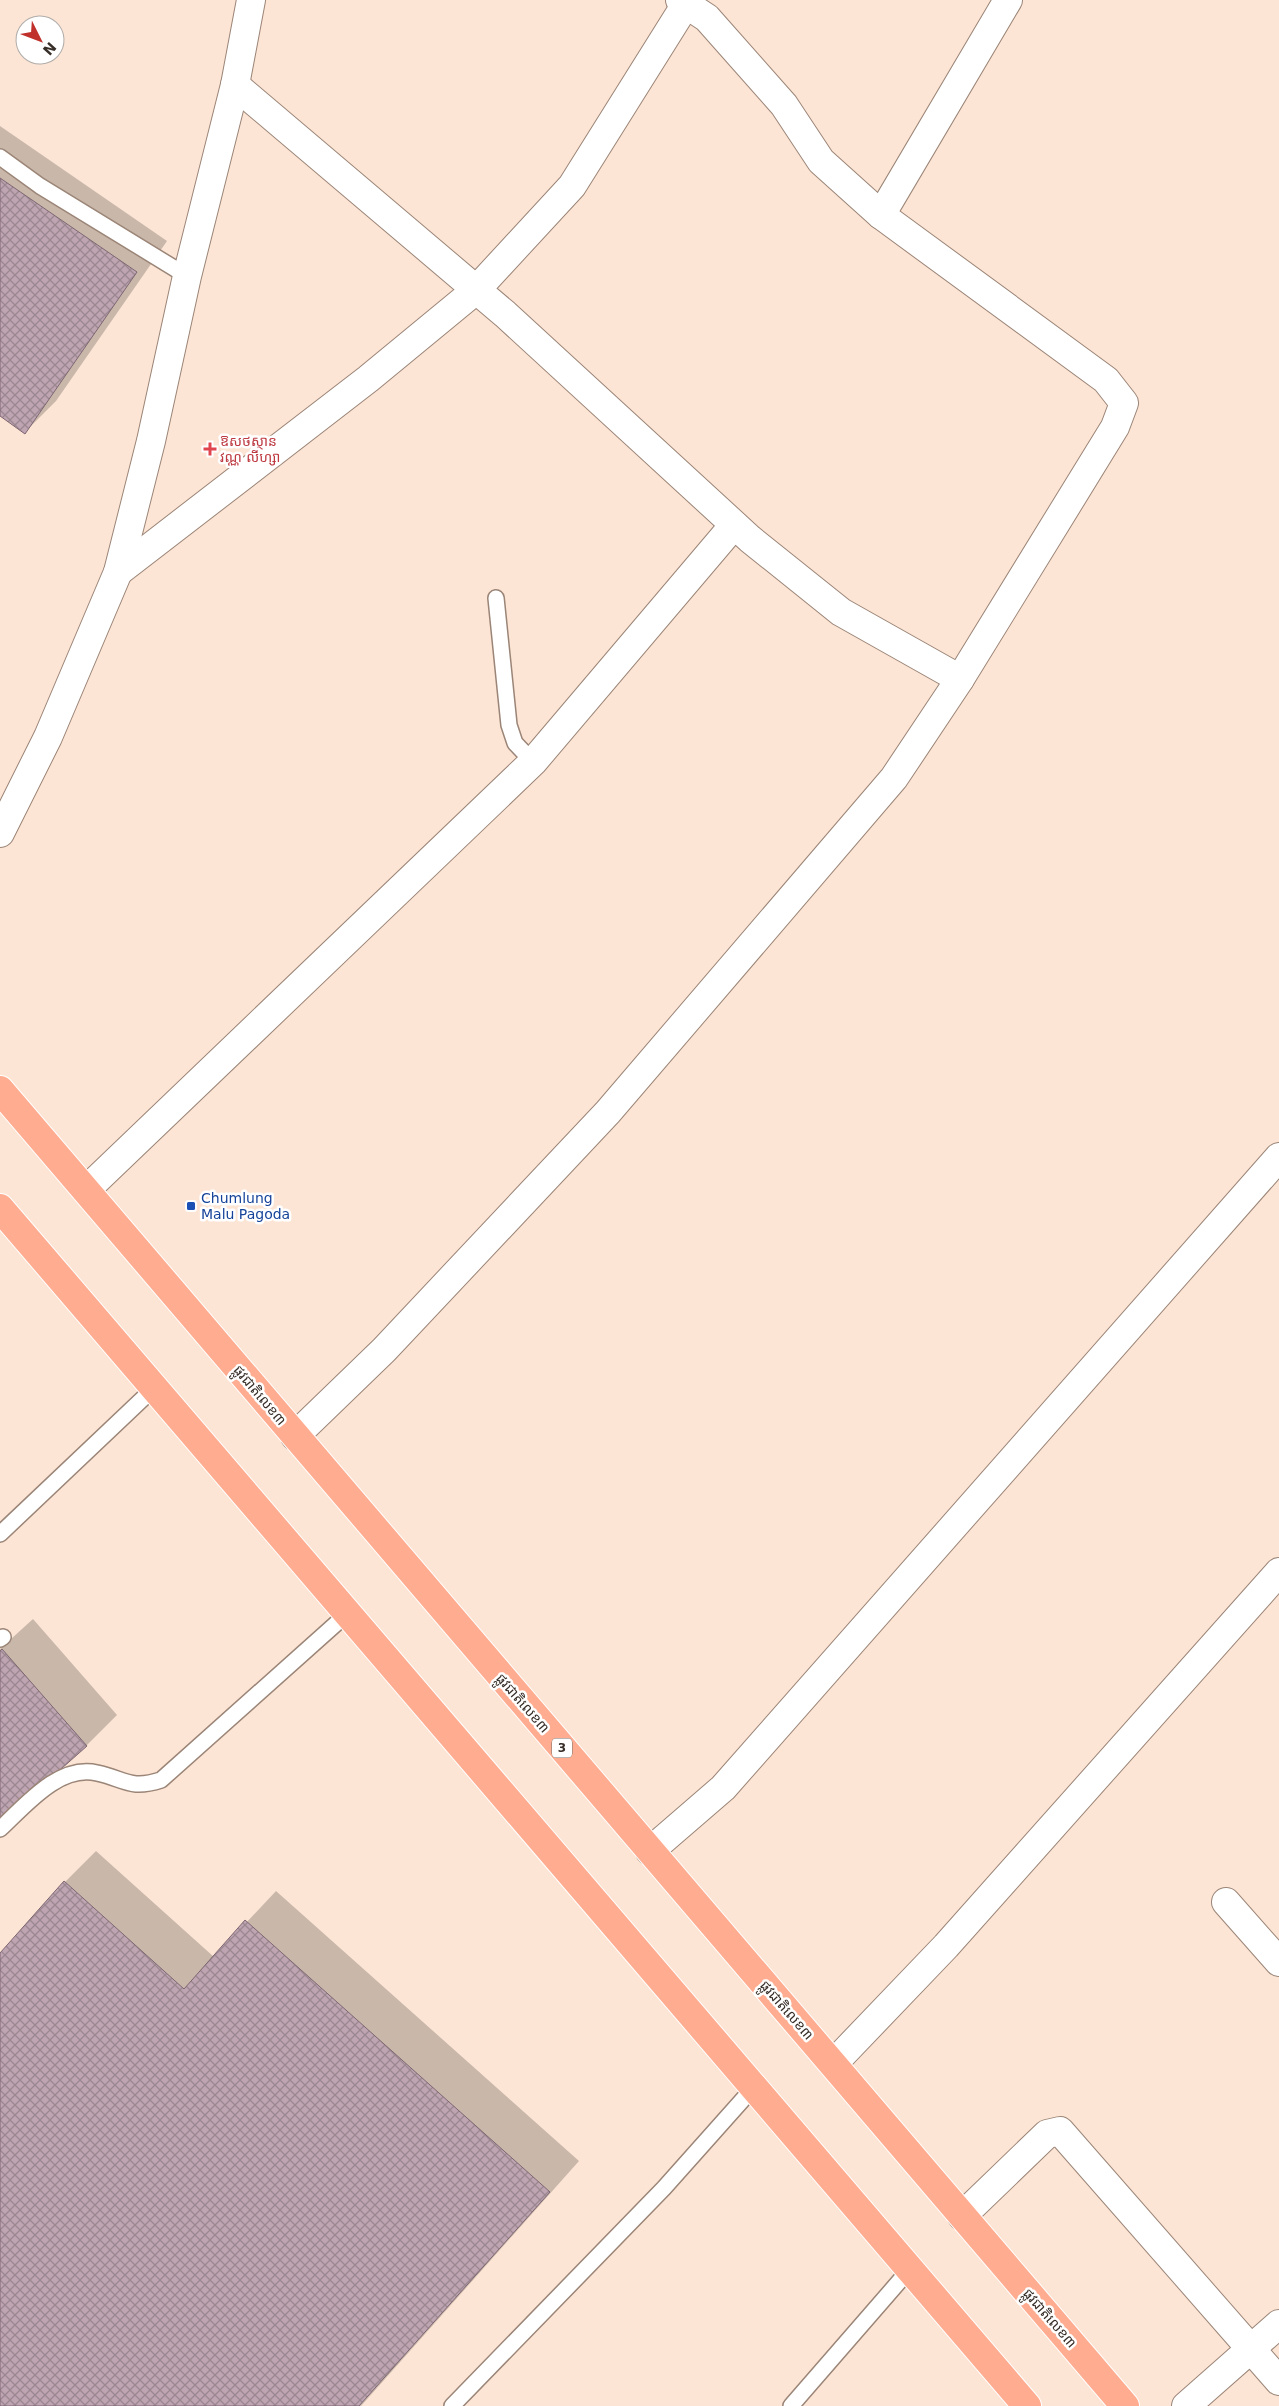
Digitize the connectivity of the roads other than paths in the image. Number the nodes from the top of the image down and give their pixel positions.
1 (250, 0) edge
2 (1008, 0) edge
3 (683, 2) edge
4 (235, 84) junction
5 (0, 157) edge
6 (881, 215) junction
7 (187, 276) junction
8 (476, 290) junction
9 (734, 524) junction
10 (118, 572) junction
11 (496, 598) dead end
12 (960, 679) junction
13 (533, 762) junction
14 (0, 833) edge
15 (0, 1090) edge
16 (1279, 1157) edge
17 (86, 1190) junction
18 (0, 1208) edge
19 (154, 1388) junction
20 (295, 1436) junction
21 (0, 1534) edge
22 (1279, 1572) edge
23 (348, 1613) junction
24 (0, 1829) edge
25 (650, 1851) junction
26 (1226, 1902) dead end
27 (1279, 1962) edge
28 (833, 2064) junction
29 (754, 2087) junction
30 (962, 2216) junction
31 (910, 2270) junction
32 (1279, 2324) edge
33 (1251, 2349) junction
34 (1279, 2381) edge
35 (452, 2406) edge
36 (791, 2406) edge
37 (1027, 2406) edge
38 (1125, 2406) edge
39 (1186, 2406) edge

1 - 4 street
2 - 6 street
3 - 6 street
3 - 8 street
4 - 7 street
4 - 8 street
5 - 7 lane
6 - 12 street
7 - 10 street
8 - 9 street
8 - 10 street
9 - 12 street
9 - 13 street
10 - 14 street
11 - 13 lane
12 - 20 street
13 - 17 street
15 - 17 highway, ផ្លូវជាតិលេខ៣ / 3
16 - 25 street
17 - 20 highway, ផ្លូវជាតិលេខ៣ / 3
18 - 19 highway
19 - 21 lane
19 - 23 highway
20 - 25 highway, ផ្លូវជាតិលេខ៣ / 3
22 - 28 street
23 - 24 lane
23 - 29 highway
25 - 28 highway, ផ្លូវជាតិលេខ៣ / 3
26 - 27 street
28 - 30 highway, ផ្លូវជាតិលេខ៣ / 3
29 - 31 highway
29 - 35 lane
30 - 33 street
30 - 38 highway, ផ្លូវជាតិលេខ៣ / 3
31 - 36 lane
31 - 37 highway
32 - 33 street
33 - 34 street
33 - 39 street

